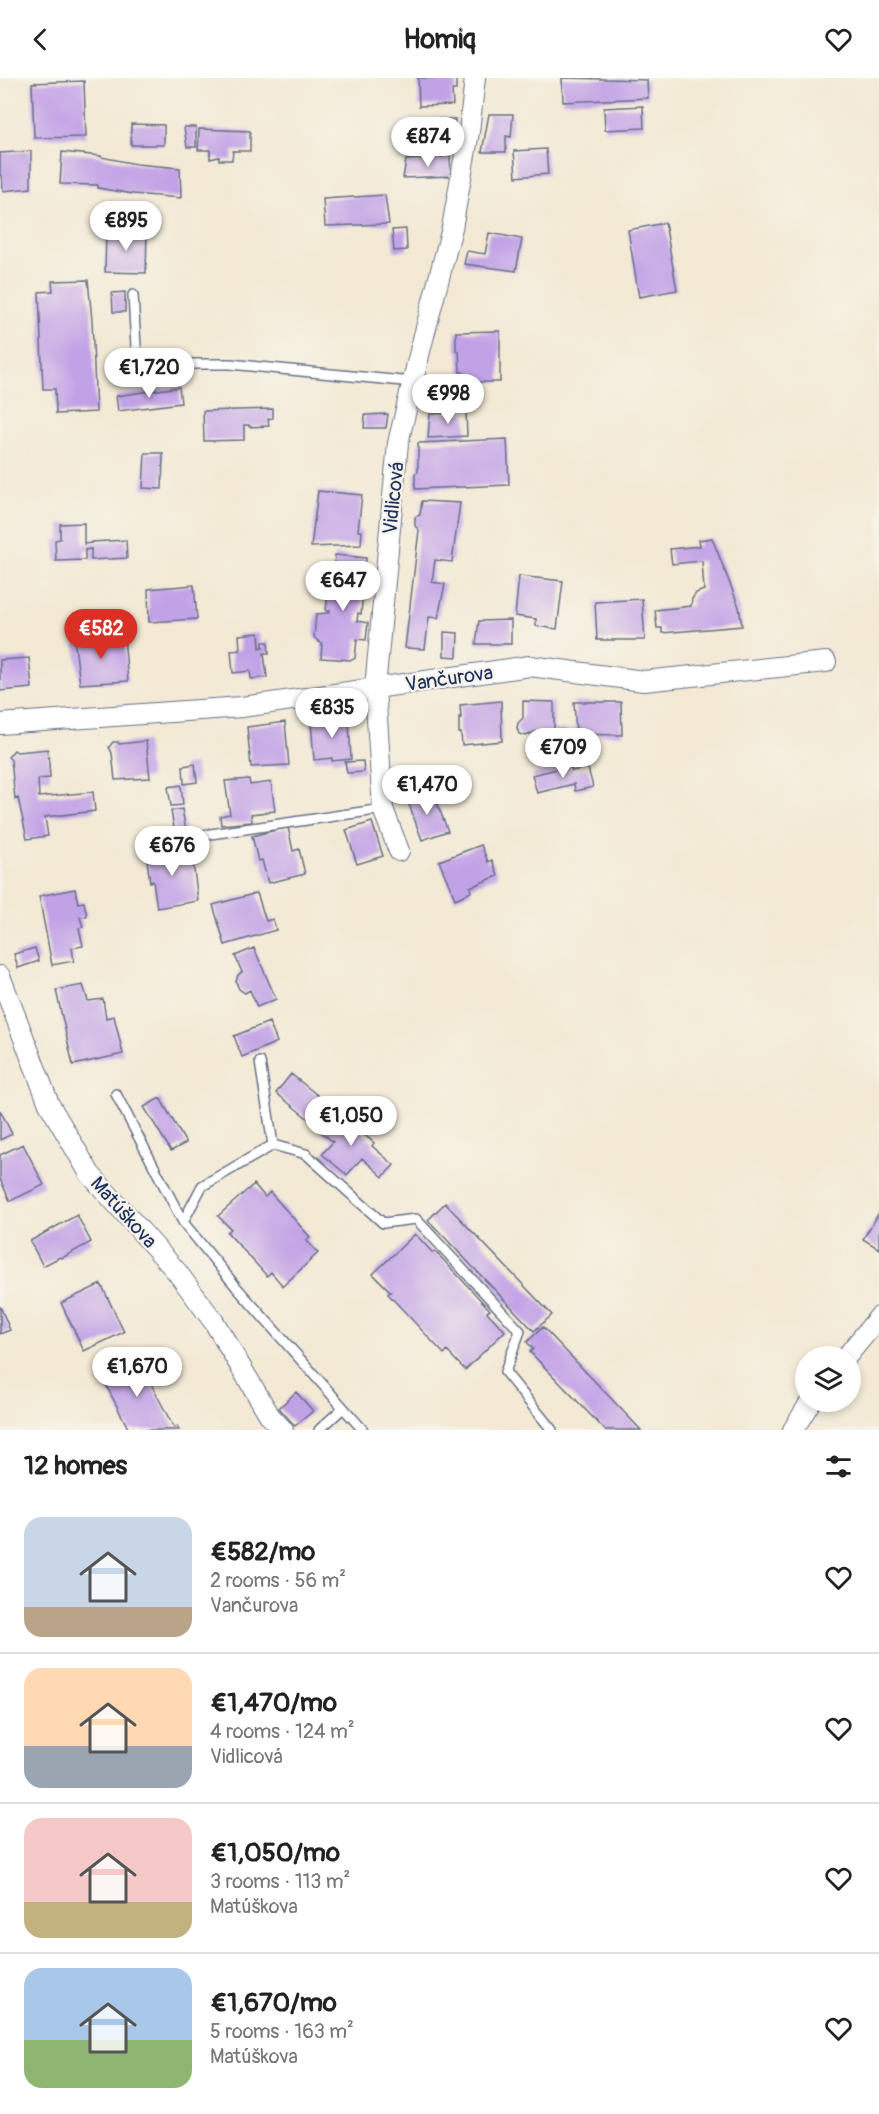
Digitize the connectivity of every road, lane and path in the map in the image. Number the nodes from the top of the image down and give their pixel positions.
1 (475, 78) edge
2 (133, 295) dead end
3 (412, 382) junction
4 (826, 662) dead end
5 (375, 688) junction
6 (0, 724) edge
7 (383, 809) junction
8 (183, 838) dead end
9 (399, 851) dead end
10 (0, 976) edge
11 (260, 1062) dead end
12 (116, 1094) dead end
13 (273, 1145) junction
14 (183, 1222) junction
15 (879, 1317) edge
16 (855, 1346) edge
17 (343, 1408) junction
18 (804, 1412) edge
19 (283, 1430) edge
20 (319, 1430) edge
21 (363, 1430) edge
22 (552, 1430) edge
23 (793, 1430) edge

1 - 3 street, Vidlicová
2 - 3 lane
3 - 5 street, Vidlicová
4 - 5 street, Vančurova
5 - 6 street, Vančurova
5 - 7 street, Vidlicová
7 - 8 lane
7 - 9 street, Vidlicová
10 - 19 street, Matúškova
11 - 13 lane
12 - 14 lane
13 - 14 lane
13 - 22 lane
14 - 17 lane
15 - 16 street
17 - 20 lane
17 - 21 lane
18 - 23 street

